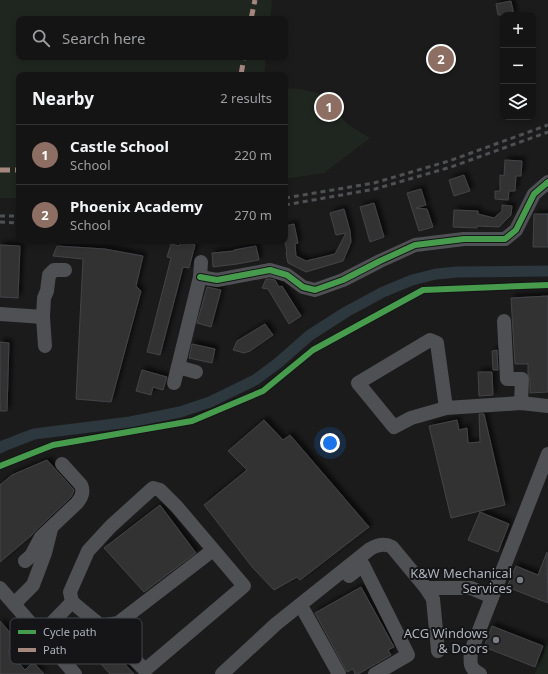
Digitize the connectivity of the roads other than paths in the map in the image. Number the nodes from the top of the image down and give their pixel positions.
1 (548, 182) edge
2 (202, 262) dead end
3 (65, 270) dead end
4 (200, 277) junction
5 (0, 314) edge
6 (43, 317) junction
7 (504, 321) dead end
8 (45, 346) dead end
9 (178, 367) junction
10 (196, 372) dead end
11 (174, 383) dead end
12 (521, 403) junction
13 (548, 406) edge
14 (446, 408) junction
15 (548, 456) edge
16 (62, 464) dead end
17 (52, 526) junction
18 (213, 550) junction
19 (26, 561) dead end
20 (0, 588) edge
21 (426, 588) junction
22 (492, 597) junction
23 (72, 602) junction
24 (14, 604) junction
25 (304, 611) junction
26 (26, 618) edge
27 (56, 618) edge
28 (91, 618) edge
29 (125, 618) edge
30 (276, 624) junction
31 (438, 651) dead end
32 (139, 664) edge
33 (222, 674) edge
34 (339, 674) edge
35 (375, 674) edge
36 (480, 674) edge

1 - 4 street
2 - 4 street
3 - 6 street
4 - 9 street
5 - 6 street
6 - 8 street
7 - 12 street
9 - 10 street
9 - 11 street
12 - 13 street
12 - 14 street
14 - 14 street
15 - 22 street
16 - 17 street
17 - 19 street
17 - 24 street
18 - 23 street
18 - 29 street
18 - 32 street
20 - 24 street
21 - 22 street
21 - 30 street
21 - 31 street
22 - 36 street
23 - 27 street
23 - 28 street
24 - 26 street
25 - 30 street
25 - 34 street
25 - 35 street
30 - 33 street

